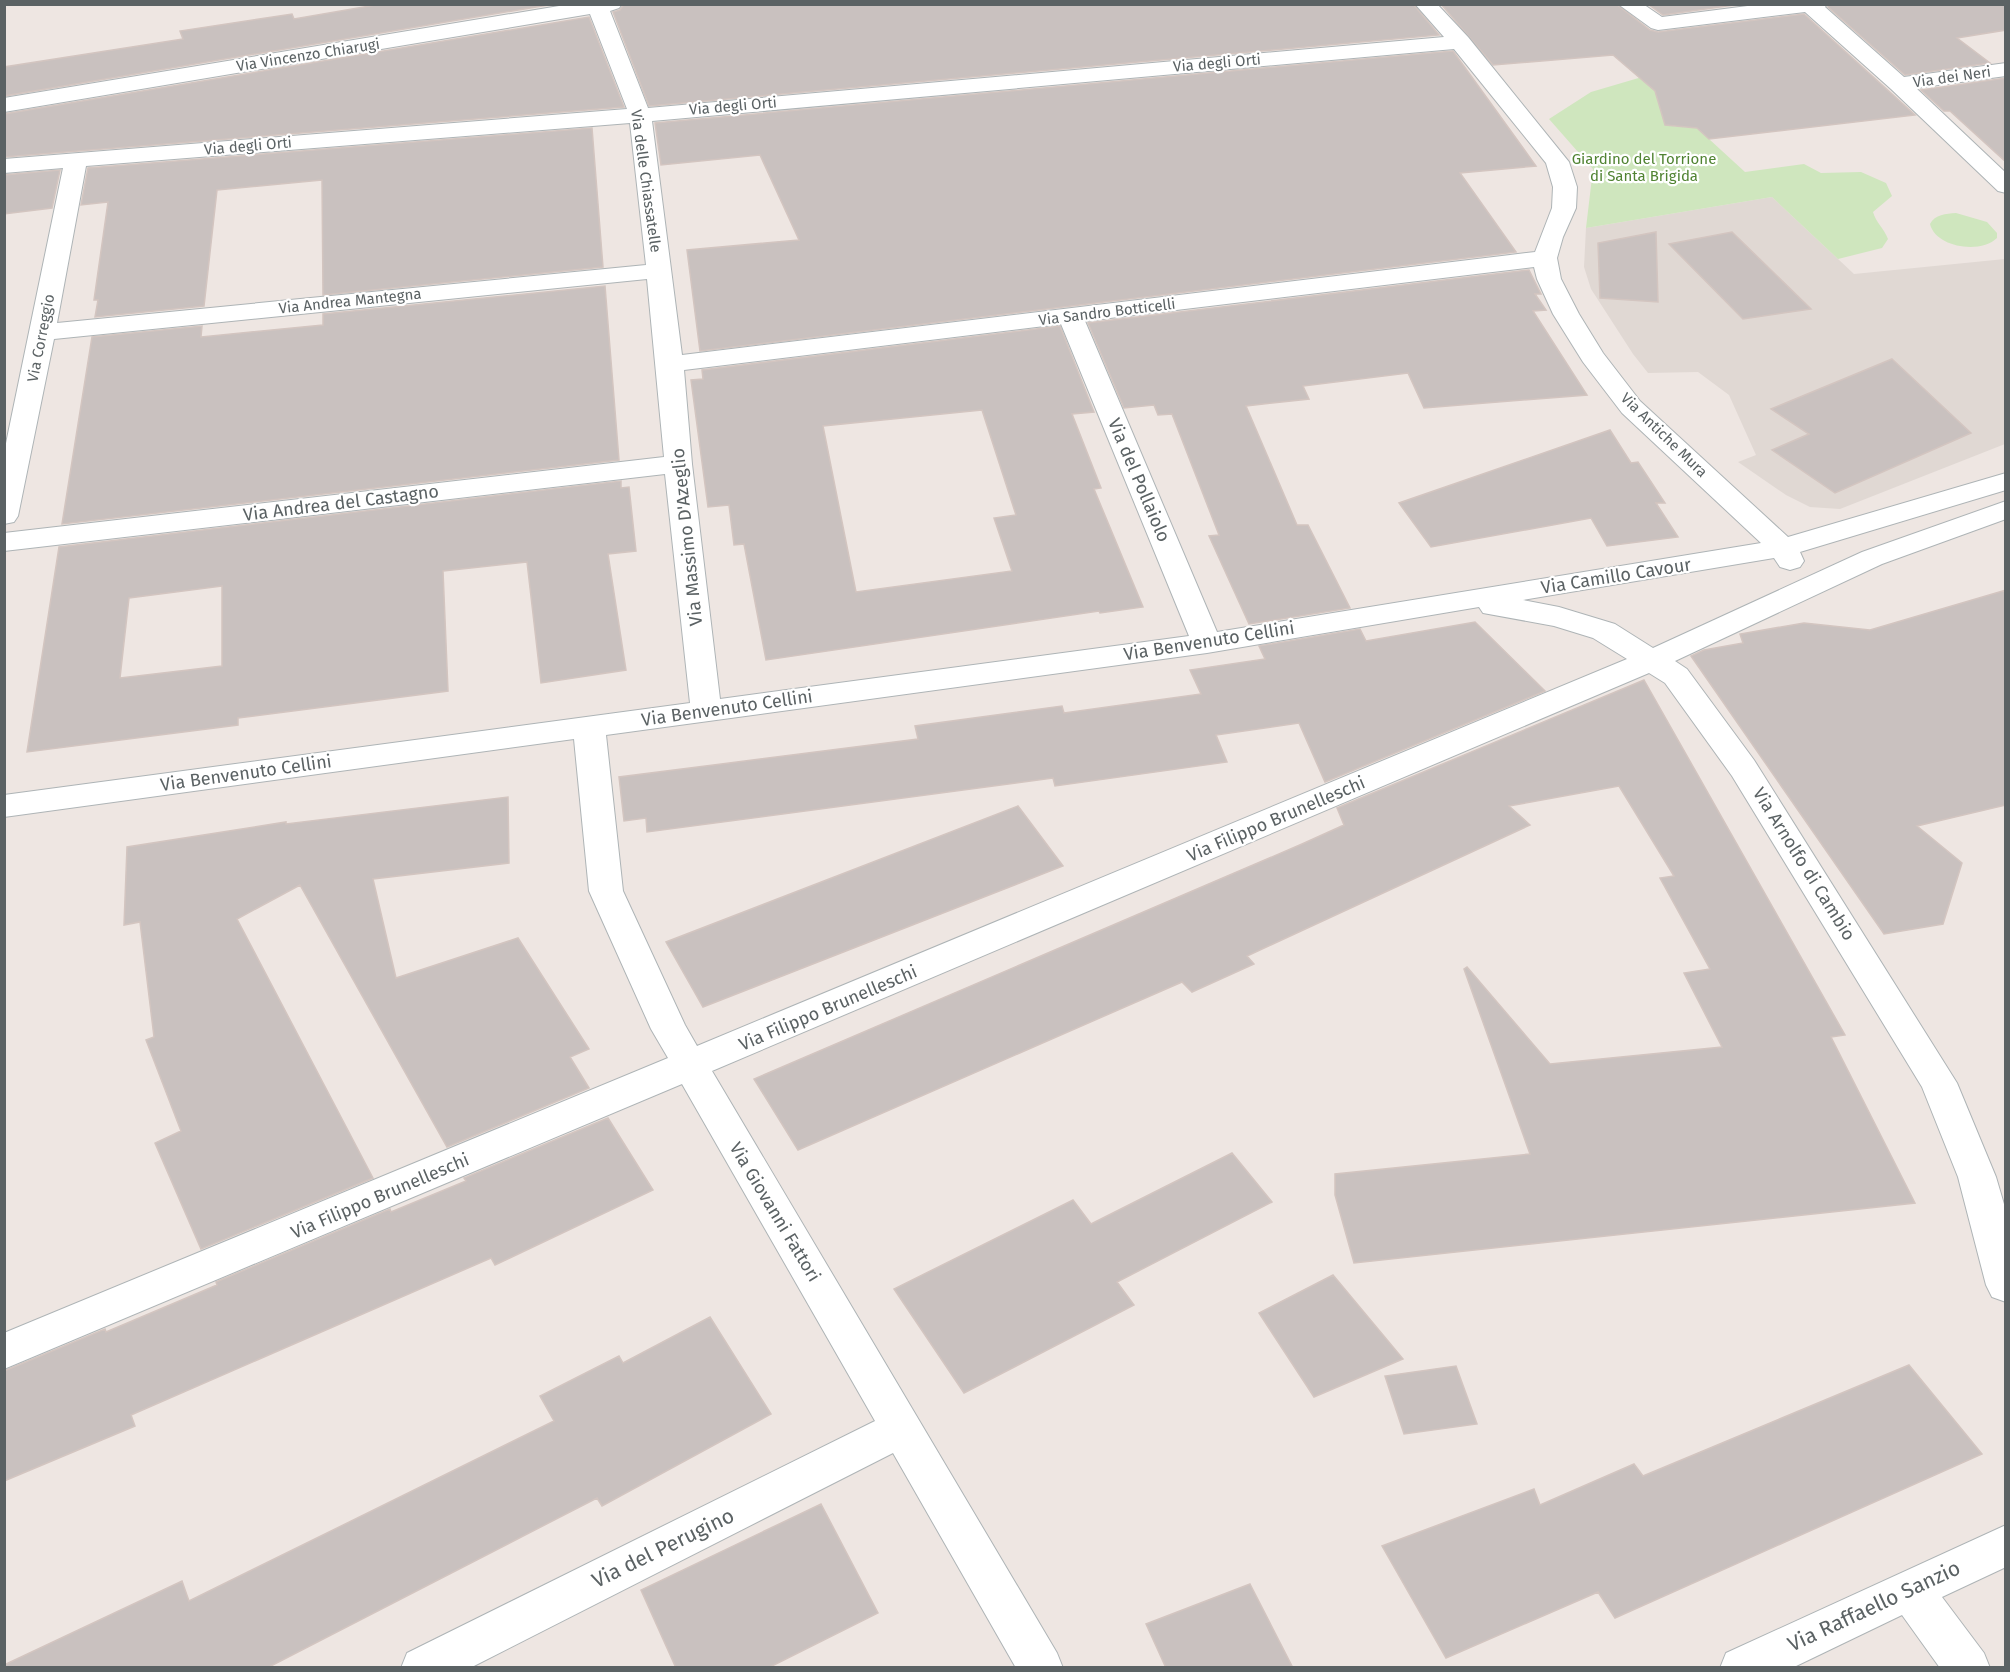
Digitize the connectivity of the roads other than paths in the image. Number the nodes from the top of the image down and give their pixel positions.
1 (1425, 4) edge
2 (1628, 4) edge
3 (603, 5) edge
4 (1813, 5) edge
5 (1460, 42) junction
6 (2006, 69) edge
7 (1899, 84) junction
8 (4, 105) edge
9 (640, 115) junction
10 (76, 160) junction
11 (4, 166) edge
12 (2006, 186) edge
13 (1545, 258) junction
14 (658, 271) junction
15 (1070, 316) junction
16 (43, 332) junction
17 (670, 363) junction
18 (14, 429) edge
19 (678, 464) junction
20 (2006, 482) edge
21 (2006, 489) edge
22 (2006, 508) edge
23 (4, 516) edge
24 (1815, 538) junction
25 (4, 542) edge
26 (1783, 548) junction
27 (1872, 558) junction
28 (1805, 589) junction
29 (1449, 603) junction
30 (1207, 643) junction
31 (1650, 661) junction
32 (706, 711) junction
33 (589, 727) junction
34 (4, 806) edge
35 (689, 1066) junction
36 (2006, 1285) edge
37 (4, 1352) edge
38 (903, 1428) junction
39 (2006, 1545) edge
40 (1910, 1590) junction
41 (423, 1668) edge
42 (1041, 1668) edge
43 (1742, 1668) edge
44 (1968, 1668) edge

1 - 5 street
2 - 4 street
3 - 8 street, Via Vincenzo Chiarugi
3 - 9 street, Via delle Chiassatelle
4 - 7 street
5 - 9 street, Via degli Orti
5 - 13 street
6 - 7 street, Via dei Neri
7 - 12 street
9 - 10 street, Via degli Orti
9 - 14 street, Via delle Chiassatelle
10 - 11 street, Via degli Orti
10 - 16 street, Via Correggio
13 - 15 street, Via Sandro Botticelli
13 - 26 street, Via Antiche Mura
14 - 16 street, Via Andrea Mantegna
14 - 17 street, Via delle Chiassatelle
15 - 17 street, Via Sandro Botticelli
15 - 30 street, Via del Pollaiolo
16 - 18 street, Via Correggio
17 - 19 street, Via Massimo D'Azeglio
18 - 23 street, Via Correggio
19 - 25 street, Via Andrea del Castagno
19 - 32 street, Via Massimo D'Azeglio
20 - 24 street, Via Camillo Cavour
21 - 27 street
22 - 27 street
24 - 26 street, Via Camillo Cavour
24 - 27 street
26 - 28 street
26 - 29 street, Via Camillo Cavour
27 - 28 street
28 - 31 street
29 - 30 street, Via Benvenuto Cellini
29 - 31 street, Via Arnolfo di Cambio
30 - 32 street, Via Benvenuto Cellini
31 - 35 street, Via Filippo Brunelleschi
31 - 36 street, Via Arnolfo di Cambio
32 - 33 street, Via Benvenuto Cellini
33 - 34 street, Via Benvenuto Cellini
33 - 35 street, Via Giovanni Fattori
35 - 37 street, Via Filippo Brunelleschi
35 - 38 street, Via Giovanni Fattori
38 - 41 street, Via del Perugino
38 - 42 street, Via Giovanni Fattori
39 - 40 street, Via Raffaello Sanzio
40 - 43 street, Via Raffaello Sanzio
40 - 44 street

